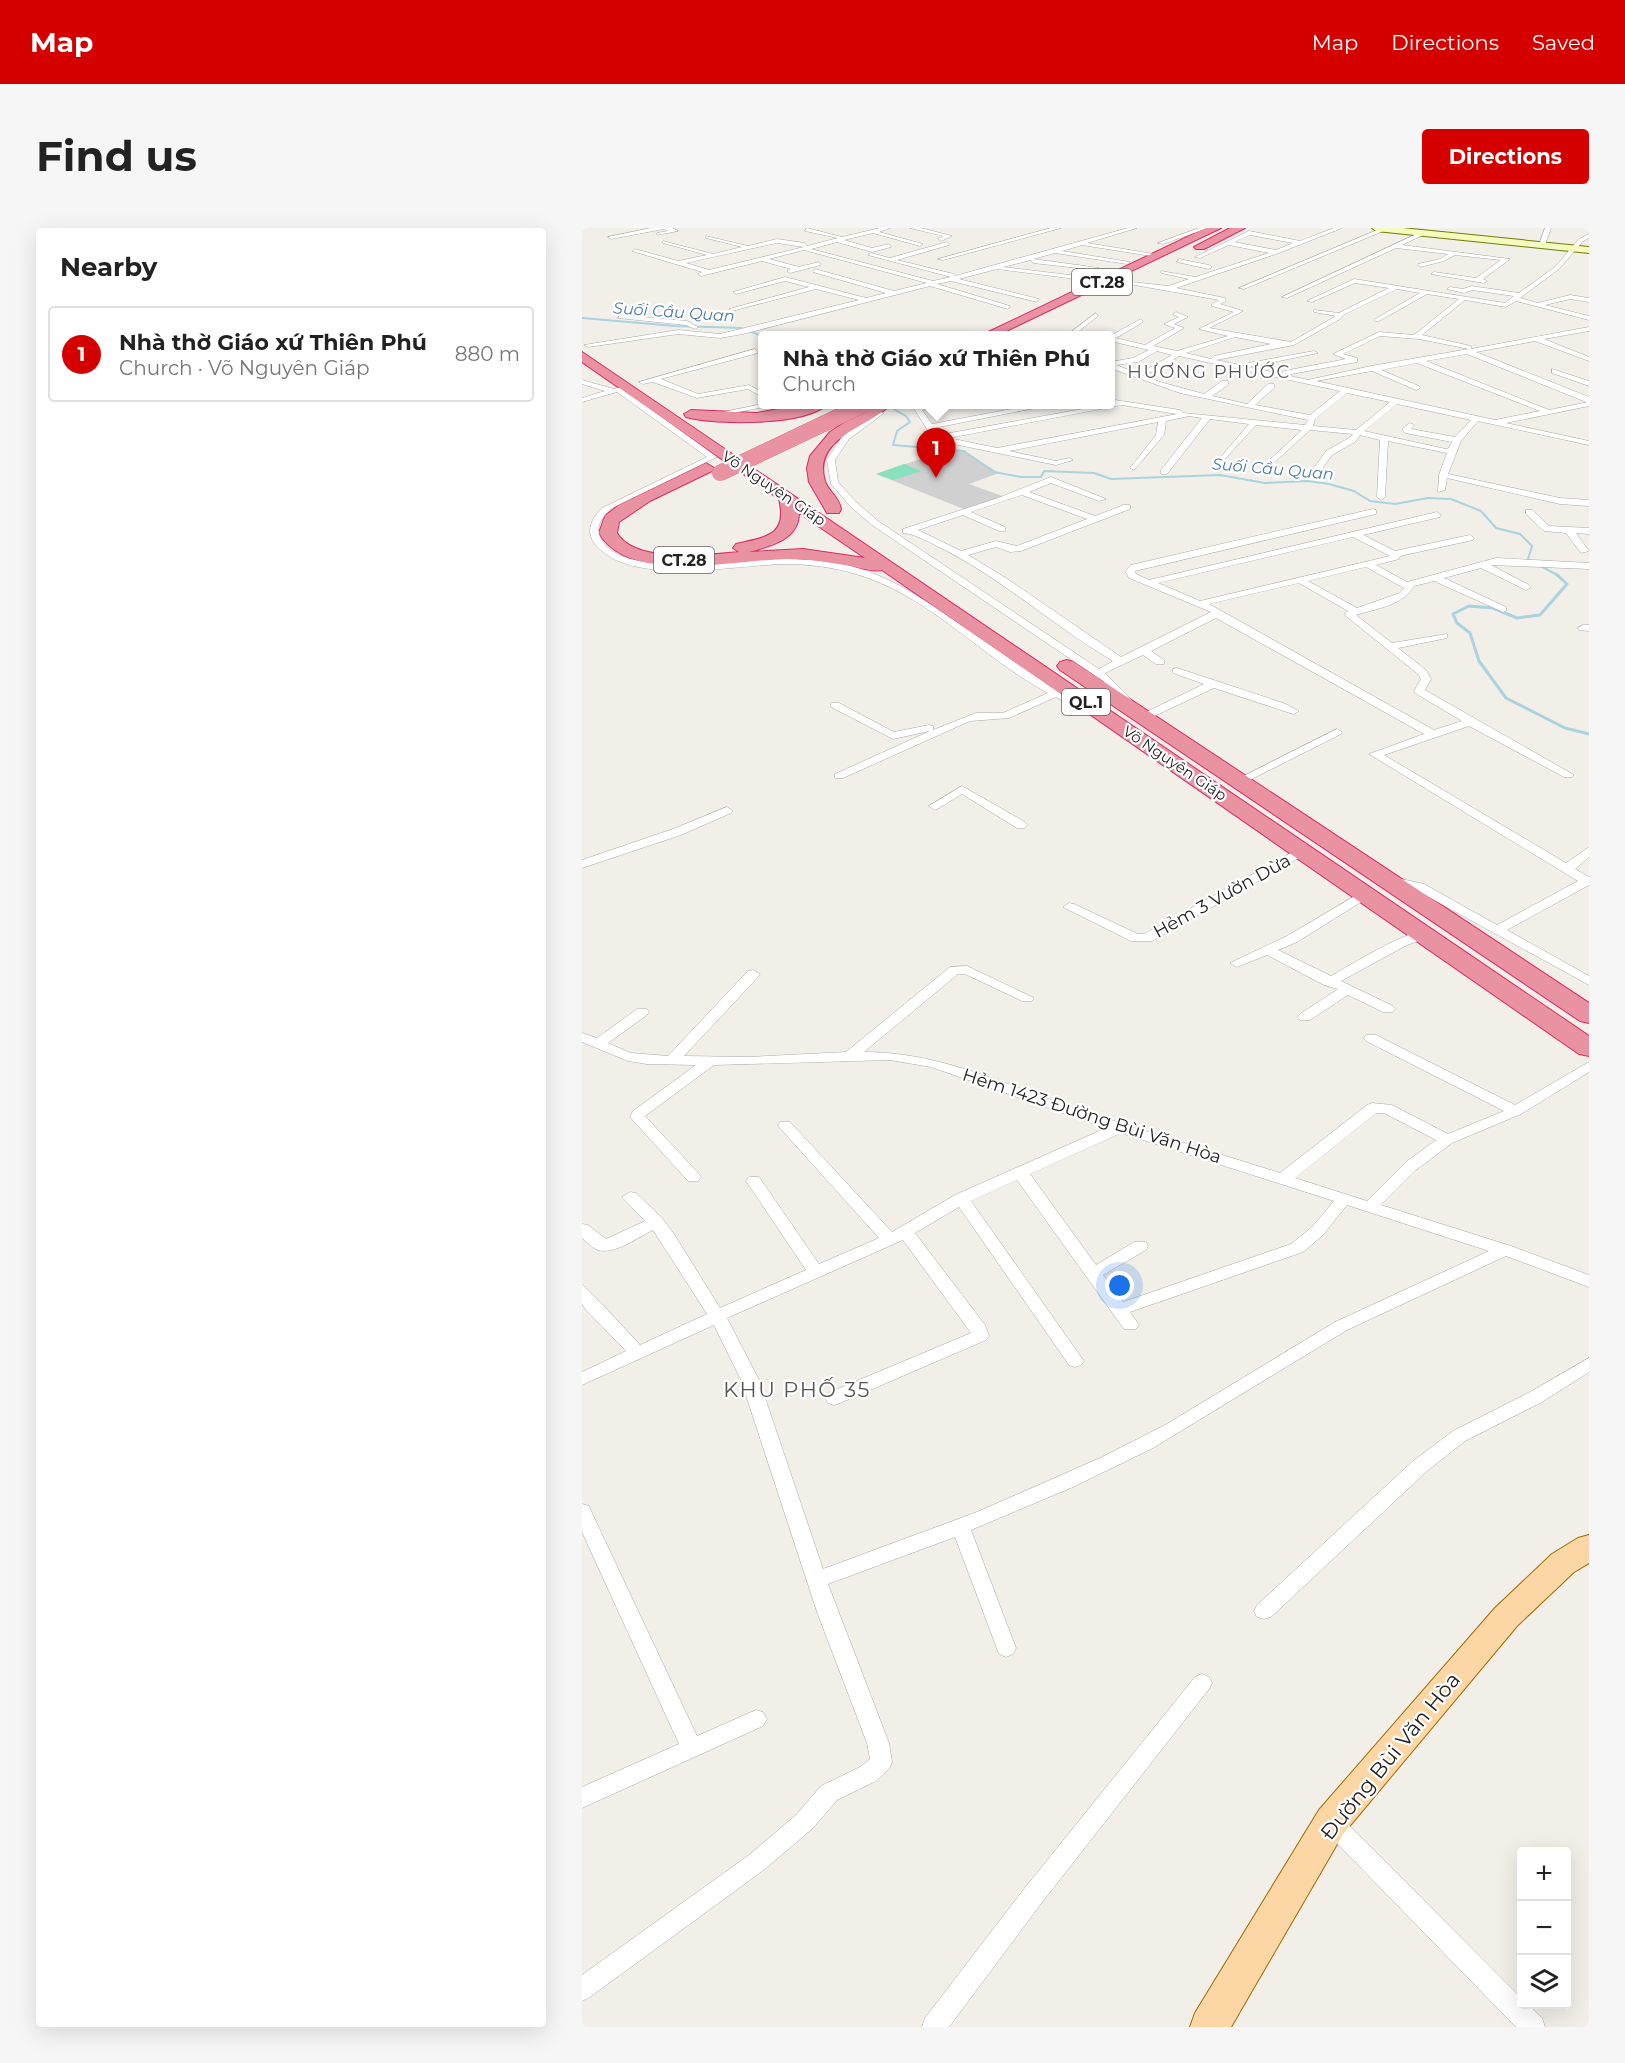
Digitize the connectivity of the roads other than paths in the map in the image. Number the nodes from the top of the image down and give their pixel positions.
1 (666, 228) edge
2 (737, 228) edge
3 (747, 228) edge
4 (913, 228) edge
5 (1058, 228) edge
6 (1134, 228) edge
7 (1205, 228) edge
8 (1215, 228) edge
9 (1258, 228) edge
10 (1339, 228) edge
11 (1380, 228) edge
12 (1548, 228) edge
13 (883, 229) edge
14 (807, 230) dead end
15 (870, 230) edge
16 (660, 231) edge
17 (1244, 231) edge
18 (1416, 231) edge
19 (1589, 236) edge
20 (611, 237) dead end
21 (708, 237) dead end
22 (845, 238) junction
23 (1097, 238) junction
24 (836, 240) junction
25 (665, 242) dead end
26 (942, 243) junction
27 (1123, 243) dead end
28 (1161, 243) dead end
29 (1229, 243) junction
30 (1301, 243) junction
31 (1078, 244) junction
32 (1392, 245) junction
33 (1542, 245) junction
34 (889, 246) dead end
35 (748, 247) junction
36 (810, 247) junction
37 (921, 247) junction
38 (1575, 248) junction
39 (692, 249) junction
40 (802, 249) junction
41 (1589, 250) edge
42 (635, 251) dead end
43 (968, 252) junction
44 (1052, 252) junction
45 (1276, 252) junction
46 (1209, 253) junction
47 (1455, 253) junction
48 (1151, 254) dead end
49 (713, 255) junction
50 (871, 255) dead end
51 (1220, 255) dead end
52 (1230, 256) dead end
53 (951, 257) junction
54 (1198, 257) dead end
55 (695, 259) junction
56 (762, 259) junction
57 (941, 259) dead end
58 (889, 260) junction
59 (1024, 260) junction
60 (1250, 260) junction
61 (1179, 261) dead end
62 (1127, 262) dead end
63 (679, 263) junction
64 (819, 264) dead end
65 (1420, 265) dead end
66 (989, 268) junction
67 (1096, 268) tunnel mouth
68 (799, 269) junction
69 (1223, 270) junction
70 (815, 271) dead end
71 (709, 272) junction
72 (1163, 272) dead end
73 (698, 274) dead end
74 (1434, 274) dead end
75 (958, 276) junction
76 (948, 278) junction
77 (1092, 279) tunnel mouth
78 (1196, 279) junction
79 (1477, 280) junction
80 (1488, 281) dead end
81 (929, 283) junction
82 (1132, 284) tunnel mouth
83 (1521, 286) dead end
84 (817, 287) junction
85 (1396, 287) junction
86 (1168, 288) junction
87 (1242, 288) dead end
88 (1532, 288) junction
89 (1426, 292) junction
90 (892, 293) junction
91 (1285, 297) dead end
92 (1518, 297) junction
93 (1463, 299) junction
94 (865, 300) junction
95 (1037, 300) dead end
96 (1589, 300) edge
97 (1310, 301) dead end
98 (1537, 304) junction
99 (1506, 305) junction
100 (1008, 307) dead end
101 (732, 309) dead end
102 (1317, 311) dead end
103 (1176, 314) dead end
104 (1491, 314) dead end
105 (1096, 315) dead end
106 (1340, 315) junction
107 (620, 317) dead end
108 (1588, 317) edge
109 (1377, 320) dead end
110 (1142, 321) dead end
111 (944, 325) dead end
112 (1589, 329) edge
113 (948, 331) edge
114 (999, 331) edge
115 (1025, 331) edge
116 (1075, 331) edge
117 (678, 332) junction
118 (1573, 332) junction
119 (1115, 336) edge
120 (1235, 336) junction
121 (1417, 337) junction
122 (1589, 337) edge
123 (1534, 339) junction
124 (1115, 340) edge
125 (1282, 344) junction
126 (1148, 346) junction
127 (584, 347) edge
128 (1158, 348) junction
129 (1482, 348) junction
130 (755, 351) dead end
131 (1467, 351) junction
132 (1179, 353) junction
133 (1314, 353) dead end
134 (1589, 359) edge
135 (1208, 360) junction
136 (1417, 360) junction
137 (1115, 363) edge
138 (1239, 366) junction
139 (1115, 367) edge
140 (1371, 368) junction
141 (1152, 370) dead end
142 (1555, 371) dead end
143 (1125, 372) junction
144 (1115, 374) edge
145 (1277, 374) junction
146 (1305, 381) junction
147 (582, 382) edge
148 (1225, 383) dead end
149 (1589, 384) edge
150 (631, 386) junction
151 (1271, 386) dead end
152 (1416, 388) dead end
153 (1346, 390) junction
154 (758, 393) edge
155 (1195, 394) junction
156 (1207, 396) junction
157 (582, 400) edge
158 (1396, 401) junction
159 (1115, 402) edge
160 (1589, 402) edge
161 (1123, 403) junction
162 (1115, 405) edge
163 (1249, 406) junction
164 (1579, 406) junction
165 (1152, 408) junction
166 (758, 409) edge
167 (805, 409) edge
168 (835, 409) edge
169 (873, 409) edge
170 (874, 409) edge
171 (875, 409) edge
172 (918, 409) edge
173 (1030, 409) edge
174 (1091, 409) edge
175 (1589, 410) edge
176 (1548, 412) junction
177 (723, 413) dead end
178 (691, 414) junction
179 (1189, 414) junction
180 (1208, 416) junction
181 (1312, 418) junction
182 (1476, 419) junction
183 (1162, 420) junction
184 (1255, 421) junction
185 (1493, 423) junction
186 (1410, 425) dead end
187 (929, 427) junction
188 (1308, 428) junction
189 (1358, 432) junction
190 (937, 438) junction
191 (1384, 438) junction
192 (1457, 440) junction
193 (1589, 443) edge
194 (999, 450) junction
195 (1452, 450) junction
196 (1224, 458) dead end
197 (1069, 460) dead end
198 (1268, 466) dead end
199 (1134, 468) dead end
200 (713, 471) junction
201 (1164, 472) dead end
202 (1313, 475) dead end
203 (1443, 475) junction
204 (1441, 490) dead end
205 (1022, 492) junction
206 (787, 497) junction
207 (1381, 497) dead end
208 (1102, 500) dead end
209 (1589, 503) edge
210 (1127, 507) dead end
211 (833, 509) junction
212 (963, 512) junction
213 (1373, 512) dead end
214 (1529, 512) dead end
215 (1437, 515) dead end
216 (1095, 519) junction
217 (1002, 529) dead end
218 (909, 530) junction
219 (1569, 530) junction
220 (1589, 531) edge
221 (892, 534) junction
222 (1355, 535) junction
223 (1470, 538) dead end
224 (1584, 551) dead end
225 (961, 554) junction
226 (1394, 554) junction
227 (1368, 564) junction
228 (1481, 564) junction
229 (1589, 566) edge
230 (889, 567) junction
231 (1434, 577) junction
232 (1300, 580) junction
233 (1148, 583) junction
234 (1407, 586) junction
235 (1526, 586) dead end
236 (1203, 603) junction
237 (1503, 609) dead end
238 (1355, 611) junction
239 (1216, 614) junction
240 (1443, 636) dead end
241 (1391, 646) junction
242 (1143, 650) junction
243 (1120, 662) junction
244 (1160, 662) dead end
245 (1177, 671) dead end
246 (1098, 673) junction
247 (1211, 685) junction
248 (1057, 693) junction
249 (835, 705) dead end
250 (1294, 711) dead end
251 (1142, 716) junction
252 (1470, 722) junction
253 (947, 728) junction
254 (1127, 730) junction
255 (1337, 732) dead end
256 (1433, 734) junction
257 (1568, 775) dead end
258 (839, 776) dead end
259 (1240, 781) junction
260 (935, 806) dead end
261 (727, 811) dead end
262 (1021, 825) dead end
263 (1302, 851) junction
264 (1589, 851) edge
265 (582, 864) edge
266 (1567, 869) junction
267 (1387, 880) junction
268 (1365, 894) junction
269 (1069, 907) dead end
270 (1498, 930) junction
271 (1424, 934) junction
272 (1268, 950) junction
273 (1237, 963) dead end
274 (753, 974) dead end
275 (1589, 981) edge
276 (1329, 982) junction
277 (1346, 990) junction
278 (1027, 998) dead end
279 (1388, 1009) dead end
280 (642, 1012) dead end
281 (1589, 1015) edge
282 (1305, 1017) dead end
283 (582, 1037) edge
284 (1371, 1038) dead end
285 (597, 1045) junction
286 (1589, 1048) edge
287 (850, 1056) junction
288 (672, 1060) junction
289 (710, 1061) junction
290 (1589, 1066) edge
291 (1516, 1111) junction
292 (785, 1125) dead end
293 (1119, 1128) junction
294 (1447, 1140) junction
295 (1020, 1172) junction
296 (693, 1177) dead end
297 (1283, 1179) junction
298 (754, 1181) dead end
299 (630, 1197) dead end
300 (1344, 1198) junction
301 (961, 1199) junction
302 (1371, 1206) junction
303 (656, 1222) junction
304 (582, 1229) edge
305 (906, 1232) junction
306 (890, 1240) junction
307 (1140, 1246) dead end
308 (1505, 1250) junction
309 (816, 1273) junction
310 (1093, 1274) junction
311 (1589, 1281) edge
312 (582, 1291) edge
313 (1119, 1310) junction
314 (717, 1316) junction
315 (1130, 1325) dead end
316 (638, 1353) junction
317 (1075, 1361) dead end
318 (1589, 1364) edge
319 (582, 1379) edge
320 (834, 1398) dead end
321 (582, 1511) edge
322 (961, 1528) junction
323 (1589, 1547) edge
324 (816, 1580) junction
325 (1264, 1611) dead end
326 (1006, 1648) dead end
327 (1202, 1683) dead end
328 (756, 1719) dead end
329 (692, 1749) junction
330 (582, 1798) edge
331 (1331, 1822) junction
332 (582, 1989) edge
333 (934, 2027) edge
334 (1209, 2027) edge
335 (1533, 2027) edge

1 - 16 street
2 - 3 street
4 - 26 street
5 - 43 street
6 - 23 street
7 - 28 street
8 - 114 highway, CT.28
9 - 17 street
10 - 30 street
11 - 18 street
11 - 87 street
12 - 33 street
13 - 15 street
14 - 22 street
15 - 22 street
15 - 37 street
16 - 20 street
17 - 29 street
17 - 30 street
17 - 115 highway, CT.28
18 - 32 street
18 - 33 street
19 - 38 street
21 - 35 street
22 - 24 street
23 - 27 street
23 - 31 street
24 - 34 street
24 - 36 street
25 - 39 street
26 - 37 street
26 - 43 street
29 - 45 street
29 - 46 street
30 - 45 street
31 - 44 street
31 - 48 street
32 - 47 street
32 - 91 street
33 - 38 street
35 - 36 street
35 - 49 street
36 - 40 street
37 - 53 street
37 - 58 street
38 - 41 street
38 - 88 street
39 - 49 street
39 - 55 street
40 - 56 street
40 - 81 street
42 - 63 street
43 - 53 street
44 - 59 street
44 - 62 street
45 - 60 street
46 - 51 street
46 - 54 street
47 - 65 street
47 - 79 street
49 - 55 street
50 - 58 street
52 - 60 street
53 - 57 street
55 - 63 street
56 - 68 street
56 - 71 street
58 - 75 street
59 - 66 street
59 - 67 street
60 - 69 street
61 - 69 street
63 - 71 street
64 - 68 street
66 - 75 street
66 - 77 street
68 - 84 street
69 - 78 street
70 - 90 street
71 - 73 street
72 - 78 street
74 - 79 street
75 - 76 street
76 - 81 street
76 - 95 street
78 - 86 street
79 - 80 street
81 - 90 street
81 - 100 street
82 - 86 street
83 - 88 street
84 - 94 street
84 - 101 street
85 - 89 street
85 - 92 street
85 - 97 street
85 - 106 street
86 - 120 street
88 - 92 street
89 - 93 street
89 - 109 street
90 - 94 street
92 - 98 street
92 - 99 street
93 - 99 street
93 - 121 street
94 - 117 street
96 - 98 street
98 - 108 street
99 - 104 street
102 - 106 street
103 - 126 street
105 - 116 street
106 - 125 street
107 - 117 street
110 - 119 street
111 - 113 street
112 - 118 street
117 - 127 street
118 - 122 street
118 - 123 street
120 - 125 street
120 - 132 street
121 - 129 street
121 - 145 street
123 - 129 street
123 - 134 street
124 - 126 street
125 - 135 street
126 - 128 street
127 - 150 highway, Võ Nguyên Giáp / QL.1
128 - 132 street
128 - 137 street
129 - 131 street
130 - 150 street
131 - 136 street
131 - 160 street
132 - 135 street
132 - 141 street
133 - 138 street
135 - 138 street
136 - 140 street
136 - 176 street
138 - 145 street
139 - 143 street
140 - 146 street
140 - 152 street
142 - 149 street
143 - 144 street
143 - 155 street
145 - 146 street
146 - 153 street
147 - 150 street
148 - 156 street
150 - 154 street
150 - 157 street
150 - 178 highway, Võ Nguyên Giáp / QL.1
150 - 206 highway, Võ Nguyên Giáp / QL.1
150 - 248 street
151 - 163 street
153 - 158 street
153 - 181 street
155 - 156 street
155 - 165 street
156 - 163 street
158 - 182 street
158 - 189 street
159 - 161 street
160 - 164 street
161 - 162 street
161 - 165 street
163 - 181 street
164 - 175 street
164 - 176 street
165 - 179 street
166 - 177 street
167 - 178 highway
168 - 200 highway, CT.28
169 - 200 highway, CT.28, bridge
170 - 211 highway
171 - 221 street
172 - 187 street
173 - 187 street
174 - 190 street
176 - 185 street
178 - 211 highway, Võ Nguyên Giáp / QL.1
179 - 180 street
179 - 183 street
180 - 184 street
180 - 201 street
181 - 188 street
182 - 185 street
182 - 192 street
183 - 194 street
183 - 199 street
184 - 188 street
184 - 196 street
185 - 193 street
186 - 192 street
187 - 190 street
188 - 189 street
188 - 198 street
189 - 191 street
189 - 202 street
190 - 194 street
191 - 195 street
191 - 207 street
192 - 195 street
194 - 197 street
195 - 203 street
200 - 206 highway, CT.28
200 - 230 highway, CT.28
203 - 204 street
203 - 209 street
205 - 208 street
205 - 212 street
205 - 216 street
206 - 230 highway, Võ Nguyên Giáp / QL.1
210 - 216 street
211 - 251 highway, Võ Nguyên Giáp / QL.1
212 - 217 street
212 - 218 street
213 - 233 street
214 - 219 street
215 - 222 street
216 - 225 street
218 - 221 street
218 - 225 street
219 - 220 street
219 - 224 street
221 - 246 street
222 - 226 street
222 - 233 street
223 - 226 street
225 - 243 street
226 - 227 street
227 - 232 street
227 - 234 street
228 - 229 street
228 - 231 street
228 - 235 street
230 - 254 highway, Võ Nguyên Giáp / QL.1
231 - 234 street
231 - 237 street
232 - 236 street
232 - 238 street
233 - 236 street
234 - 238 street
236 - 239 street
238 - 241 street
239 - 242 street
239 - 256 street
240 - 241 street
241 - 252 street
242 - 243 street
242 - 244 street
243 - 246 street
245 - 247 street
246 - 251 street
247 - 250 street
247 - 251 street
248 - 253 street
248 - 254 street
249 - 253 street
251 - 259 highway, Võ Nguyên Giáp / QL.1
252 - 256 street
252 - 257 street
253 - 258 street
254 - 263 highway, Võ Nguyên Giáp / QL.1
255 - 259 street
256 - 266 street
259 - 267 highway, Võ Nguyên Giáp / QL.1
260 - 262 street
261 - 265 street
263 - 268 highway, Võ Nguyên Giáp / QL.1
263 - 269 street, Hẻm 3 Vườn Dừa
264 - 266 street
266 - 270 street
267 - 270 street
267 - 281 highway, Võ Nguyên Giáp / QL.1
268 - 271 highway, Võ Nguyên Giáp / QL.1
268 - 272 street
270 - 275 street
271 - 276 street
271 - 286 highway, Võ Nguyên Giáp / QL.1
272 - 273 street
272 - 276 street
274 - 288 street
276 - 277 street
277 - 279 street
277 - 282 street
278 - 287 street
280 - 285 street
283 - 285 street, Hẻm 1423 Đường Bùi Văn Hòa
284 - 291 street
285 - 288 street, Hẻm 1423 Đường Bùi Văn Hòa
287 - 289 street, Hẻm 1423 Đường Bùi Văn Hòa
287 - 293 street, Hẻm 1423 Đường Bùi Văn Hòa
288 - 289 street, Hẻm 1423 Đường Bùi Văn Hòa
289 - 296 street
290 - 291 street
291 - 294 street
292 - 306 street
293 - 295 street
293 - 297 street, Hẻm 1423 Đường Bùi Văn Hòa
294 - 297 street
294 - 302 street
295 - 301 street
295 - 310 street
297 - 300 street, Hẻm 1423 Đường Bùi Văn Hòa
298 - 309 street
299 - 303 street
300 - 302 street, Hẻm 1423 Đường Bùi Văn Hòa
300 - 313 street
301 - 305 street
301 - 317 street
302 - 308 street, Hẻm 1423 Đường Bùi Văn Hòa
303 - 304 street
303 - 314 street
305 - 306 street
305 - 320 street
306 - 309 street
307 - 310 street
308 - 311 street, Hẻm 1423 Đường Bùi Văn Hòa
308 - 322 street
309 - 314 street
310 - 313 street
312 - 316 street
313 - 315 street
314 - 316 street
314 - 324 street
316 - 319 street
318 - 325 street
321 - 329 street
322 - 324 street
322 - 326 street
323 - 331 main road, Đường Bùi Văn Hòa
324 - 332 street
327 - 333 street
328 - 329 street
329 - 330 street
331 - 334 main road, Đường Bùi Văn Hòa
331 - 335 street

